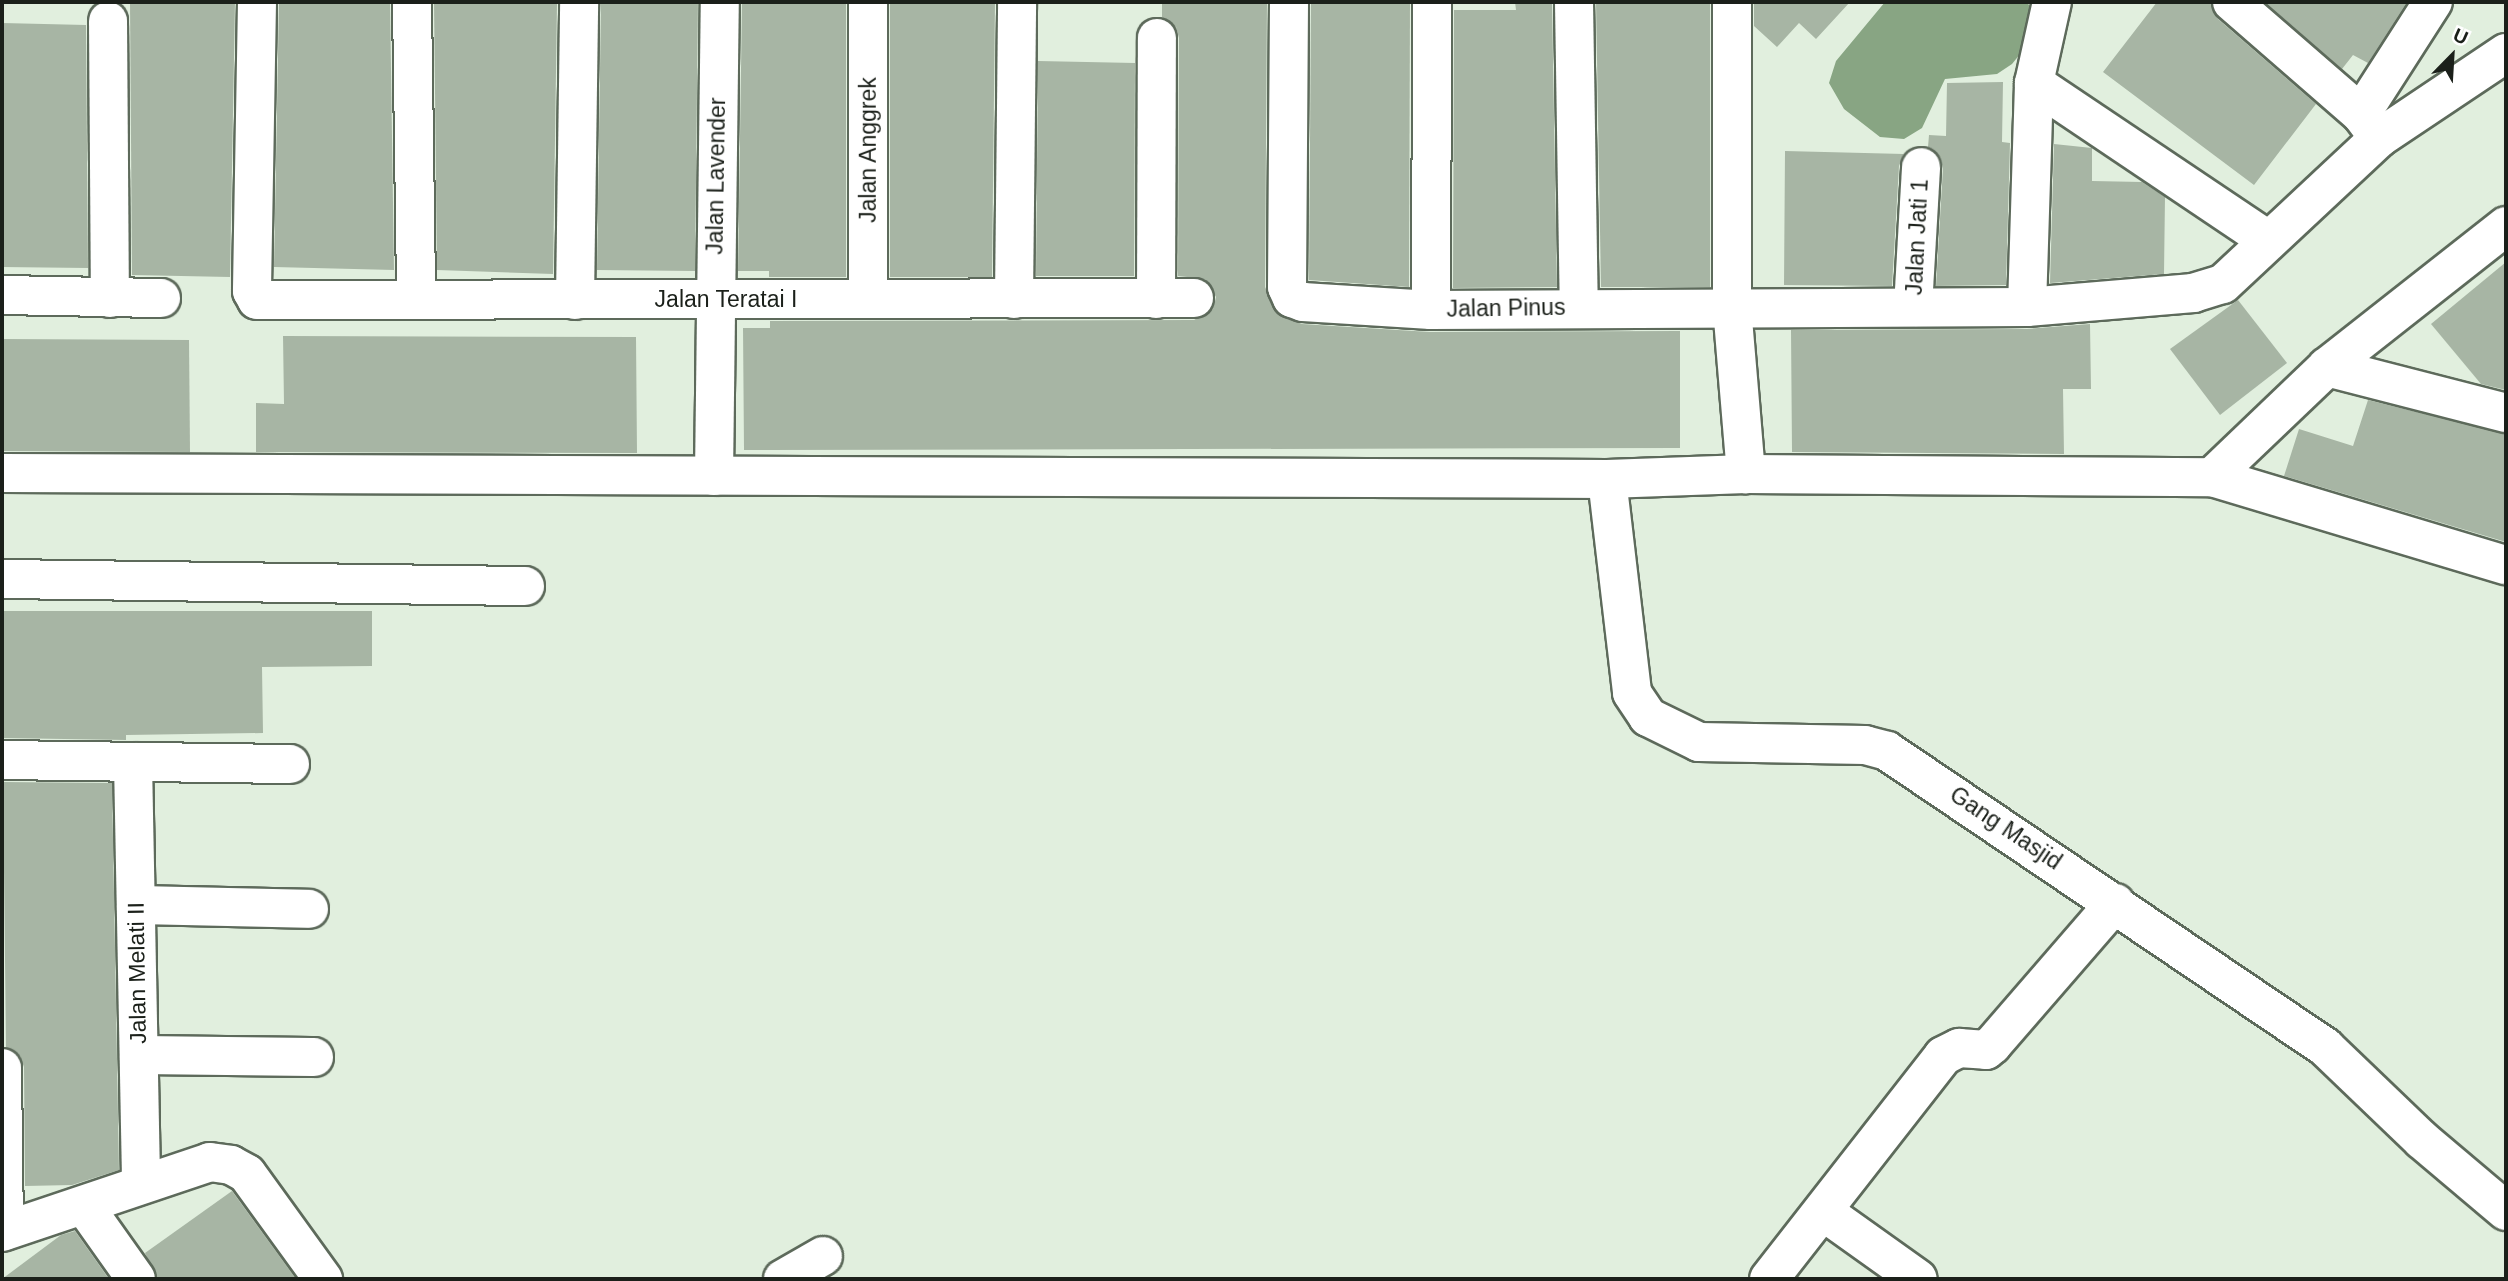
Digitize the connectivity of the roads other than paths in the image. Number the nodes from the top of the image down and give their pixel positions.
1 (257, 2) edge
2 (412, 2) edge
3 (579, 2) edge
4 (720, 2) edge
5 (868, 2) edge
6 (1017, 2) edge
7 (1289, 2) edge
8 (1432, 2) edge
9 (1574, 2) edge
10 (1732, 2) edge
11 (2052, 2) edge
12 (2433, 2) edge
13 (2247, 6) edge
14 (108, 21) dead end
15 (1157, 38) dead end
16 (2506, 53) edge
17 (2034, 83) junction
18 (2370, 126) junction
19 (1921, 167) dead end
20 (2506, 226) edge
21 (2268, 240) junction
22 (2, 295) edge
23 (110, 298) junction
24 (161, 298) dead end
25 (1194, 298) dead end
26 (867, 299) junction
27 (1014, 299) junction
28 (1156, 299) junction
29 (416, 300) junction
30 (575, 300) junction
31 (713, 300) junction
32 (1579, 307) junction
33 (1732, 307) junction
34 (1913, 307) junction
35 (2027, 307) junction
36 (1431, 310) junction
37 (2327, 367) junction
38 (2506, 413) edge
39 (2, 473) edge
40 (1746, 474) junction
41 (713, 476) junction
42 (2212, 477) junction
43 (1610, 512) junction
44 (2506, 565) edge
45 (2, 579) edge
46 (525, 586) dead end
47 (2, 760) edge
48 (133, 762) junction
49 (290, 764) dead end
50 (2115, 902) junction
51 (136, 905) junction
52 (309, 909) dead end
53 (139, 1055) junction
54 (314, 1057) dead end
55 (2, 1068) edge
56 (141, 1184) junction
57 (85, 1207) junction
58 (2506, 1211) edge
59 (1824, 1212) junction
60 (3, 1231) edge
61 (823, 1256) dead end
62 (136, 1279) edge
63 (323, 1279) edge
64 (783, 1279) edge
65 (1769, 1279) edge
66 (1918, 1279) edge

1 - 29 street, Jalan Teratai I
2 - 29 street
3 - 30 street
4 - 31 street, Jalan Lavender
5 - 26 street, Jalan Anggrek
6 - 27 street
7 - 36 street, Jalan Pinus
8 - 36 street
9 - 32 street
10 - 33 street
11 - 17 street
12 - 18 street
13 - 18 street
14 - 23 street
15 - 28 street
16 - 18 street
17 - 21 street
17 - 35 street
18 - 21 street, Jalan Pinus
19 - 34 street, Jalan Jati 1
20 - 37 street
21 - 35 street, Jalan Pinus
22 - 23 street
23 - 24 street
25 - 28 street, Jalan Teratai I
26 - 27 street, Jalan Teratai I
26 - 31 street, Jalan Teratai I
27 - 28 street, Jalan Teratai I
29 - 30 street, Jalan Teratai I
30 - 31 street, Jalan Teratai I
31 - 41 street, Jalan Lavender
32 - 33 street, Jalan Pinus
32 - 36 street, Jalan Pinus
33 - 34 street, Jalan Pinus
33 - 40 street
34 - 35 street, Jalan Pinus
37 - 38 street
37 - 42 street
39 - 41 street
40 - 42 street
40 - 43 street
41 - 43 street
42 - 44 street
43 - 50 street, Gang Masjid
45 - 46 street
47 - 48 street
48 - 49 street
48 - 51 street, Jalan Melati II
50 - 58 street, Gang Masjid
50 - 59 street
51 - 52 street
51 - 53 street, Jalan Melati II
53 - 54 street
53 - 56 street, Jalan Melati II
55 - 60 street
56 - 57 street
56 - 63 street
57 - 60 street
57 - 62 street
59 - 65 street
59 - 66 street
61 - 64 street

